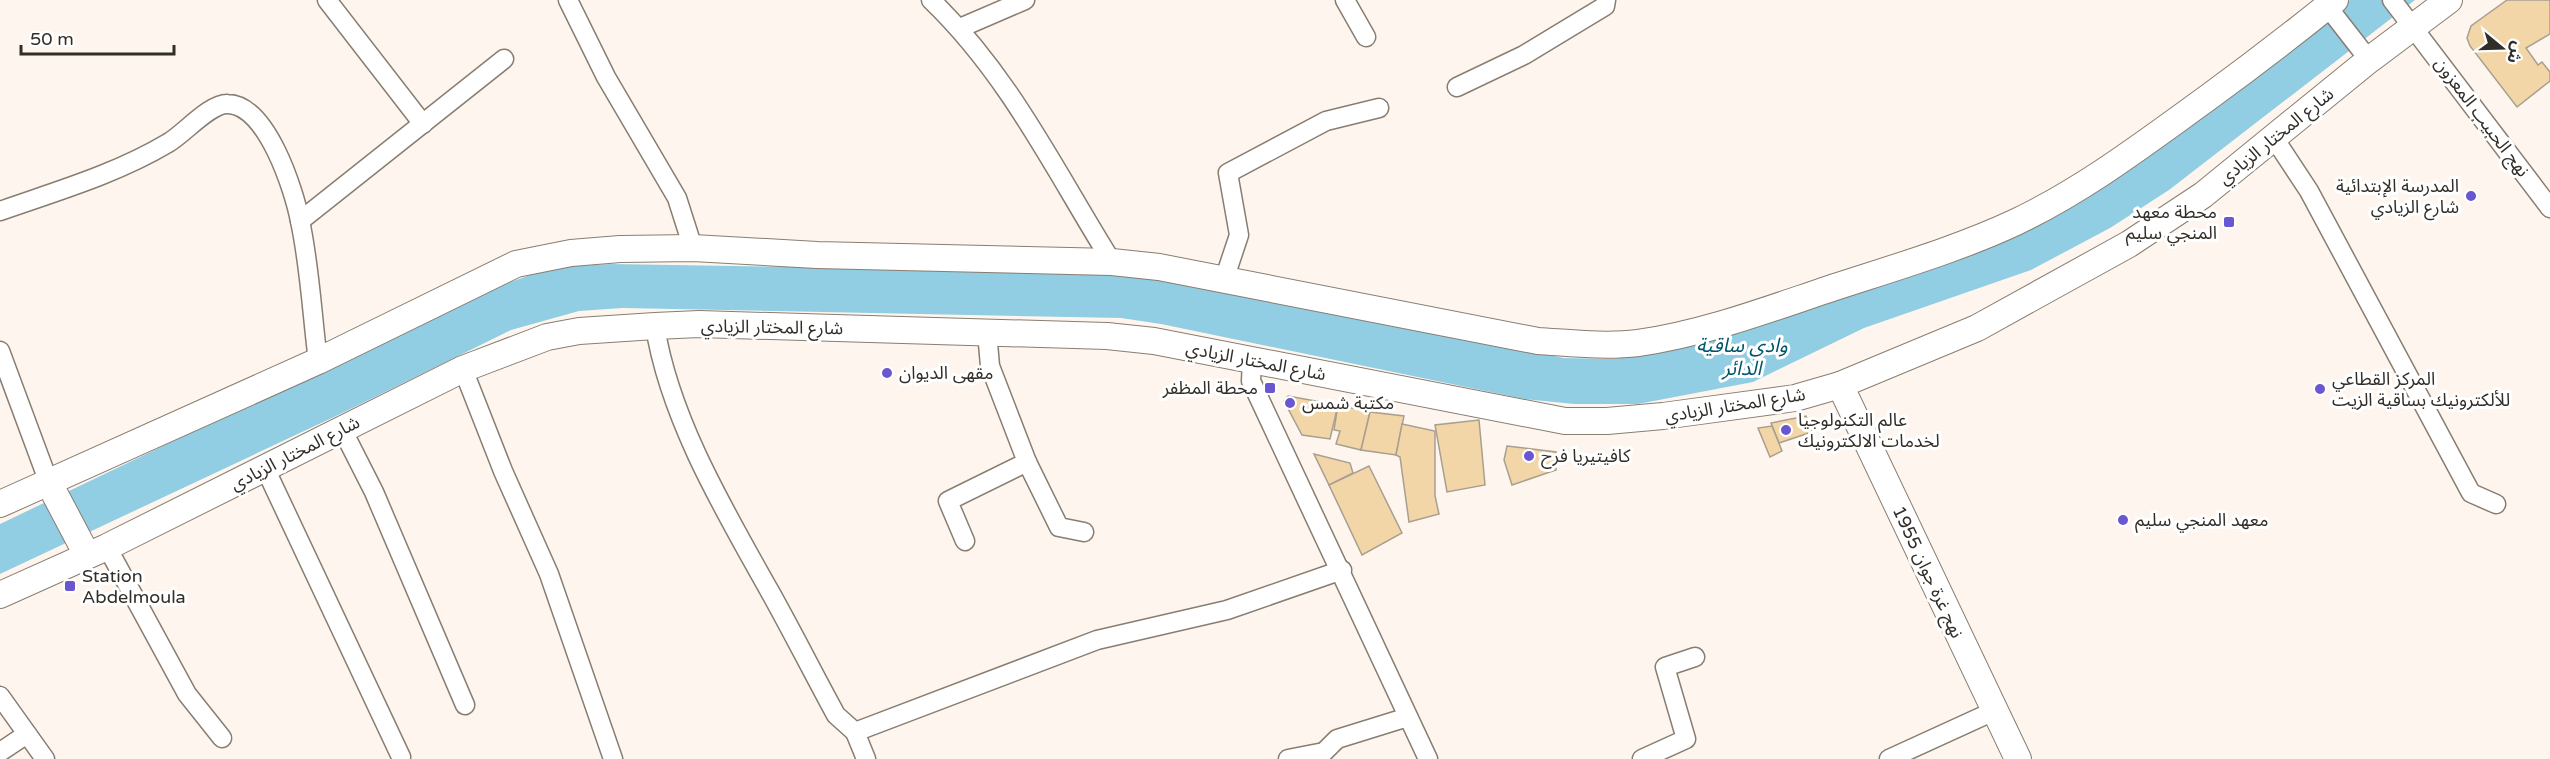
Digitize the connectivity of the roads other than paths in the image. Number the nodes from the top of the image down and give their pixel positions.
1 (327, 0) edge
2 (568, 0) edge
3 (931, 0) edge
4 (1025, 0) edge
5 (1346, 0) edge
6 (1606, 0) edge
7 (2449, 0) edge
8 (2329, 5) edge
9 (2402, 13) edge
10 (960, 28) junction
11 (1366, 37) dead end
12 (2364, 53) junction
13 (504, 59) dead end
14 (1457, 87) dead end
15 (1379, 108) dead end
16 (423, 124) junction
17 (2274, 138) junction
18 (2550, 208) edge
19 (0, 211) edge
20 (300, 221) junction
21 (693, 248) junction
22 (1112, 262) junction
23 (1224, 280) junction
24 (655, 326) junction
25 (987, 332) junction
26 (0, 351) edge
27 (1252, 360) junction
28 (318, 361) junction
29 (464, 369) junction
30 (1840, 385) junction
31 (342, 429) junction
32 (1028, 462) junction
33 (264, 468) junction
34 (49, 483) junction
35 (0, 504) edge
36 (2496, 504) dead end
37 (1084, 532) dead end
38 (965, 541) dead end
39 (97, 551) junction
40 (1341, 570) junction
41 (0, 595) edge
42 (1695, 657) dead end
43 (0, 696) edge
44 (465, 705) dead end
45 (1994, 711) junction
46 (1408, 717) junction
47 (855, 732) junction
48 (27, 734) junction
49 (222, 738) dead end
50 (0, 752) edge
51 (401, 757) dead end
52 (45, 759) edge
53 (613, 759) edge
54 (866, 759) edge
55 (1288, 759) edge
56 (1428, 759) edge
57 (1642, 759) edge
58 (1889, 759) edge
59 (2018, 759) edge

1 - 16 street
2 - 21 street
3 - 10 street
4 - 10 street
5 - 11 street
6 - 14 street
7 - 9 street, شارع المختار الزيادي
8 - 12 street
8 - 23 street
9 - 12 street, شارع المختار الزيادي
9 - 18 street, نهج الحبيب المعزون
10 - 22 street
12 - 17 street, شارع المختار الزيادي
13 - 16 street
15 - 23 street
16 - 20 street
17 - 30 street, شارع المختار الزيادي
17 - 36 street
19 - 20 street
20 - 28 street
21 - 22 street
21 - 28 street
22 - 23 street
24 - 25 street, شارع المختار الزيادي
24 - 29 street, شارع المختار الزيادي
24 - 47 street
25 - 27 street, شارع المختار الزيادي
25 - 32 street
26 - 34 street
27 - 30 street, شارع المختار الزيادي
27 - 40 street
28 - 34 street
29 - 31 street, شارع المختار الزيادي
29 - 53 street
30 - 45 street, نهج غرة جوان 1955
31 - 33 street, شارع المختار الزيادي
31 - 44 street
32 - 37 street
32 - 38 street
33 - 39 street, شارع المختار الزيادي
33 - 51 street
34 - 35 street
34 - 39 street
39 - 41 street, شارع المختار الزيادي
39 - 49 street
40 - 46 street
40 - 47 street
42 - 57 street
43 - 48 street
45 - 58 street
45 - 59 street, نهج غرة جوان 1955
46 - 55 street
46 - 56 street
47 - 54 street
48 - 50 street
48 - 52 street

